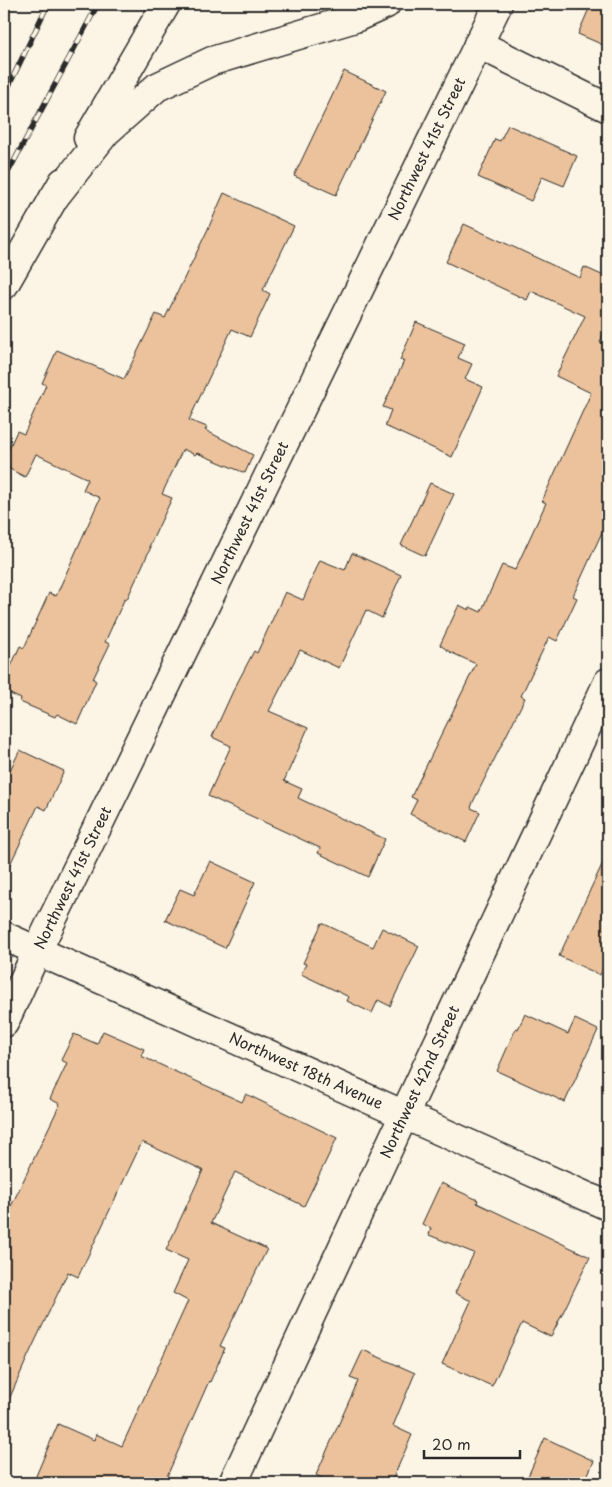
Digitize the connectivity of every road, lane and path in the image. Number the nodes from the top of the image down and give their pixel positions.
1 (166, 4) edge
2 (386, 4) edge
3 (498, 4) edge
4 (478, 44) junction
5 (608, 108) edge
6 (53, 198) junction
7 (4, 285) edge
8 (608, 682) edge
9 (4, 936) edge
10 (37, 951) junction
11 (4, 1024) edge
12 (404, 1115) junction
13 (608, 1206) edge
14 (233, 1483) edge

1 - 6 main road
2 - 6 main road
3 - 4 main road, Northwest 41st Street
4 - 5 main road
4 - 10 main road, Northwest 41st Street
6 - 7 main road
8 - 12 main road, Northwest 42nd Street
9 - 10 main road, Northwest 18th Avenue
10 - 11 main road, Northwest 41st Street
10 - 12 main road, Northwest 18th Avenue
12 - 13 main road, Northwest 18th Avenue
12 - 14 main road, Northwest 42nd Street

